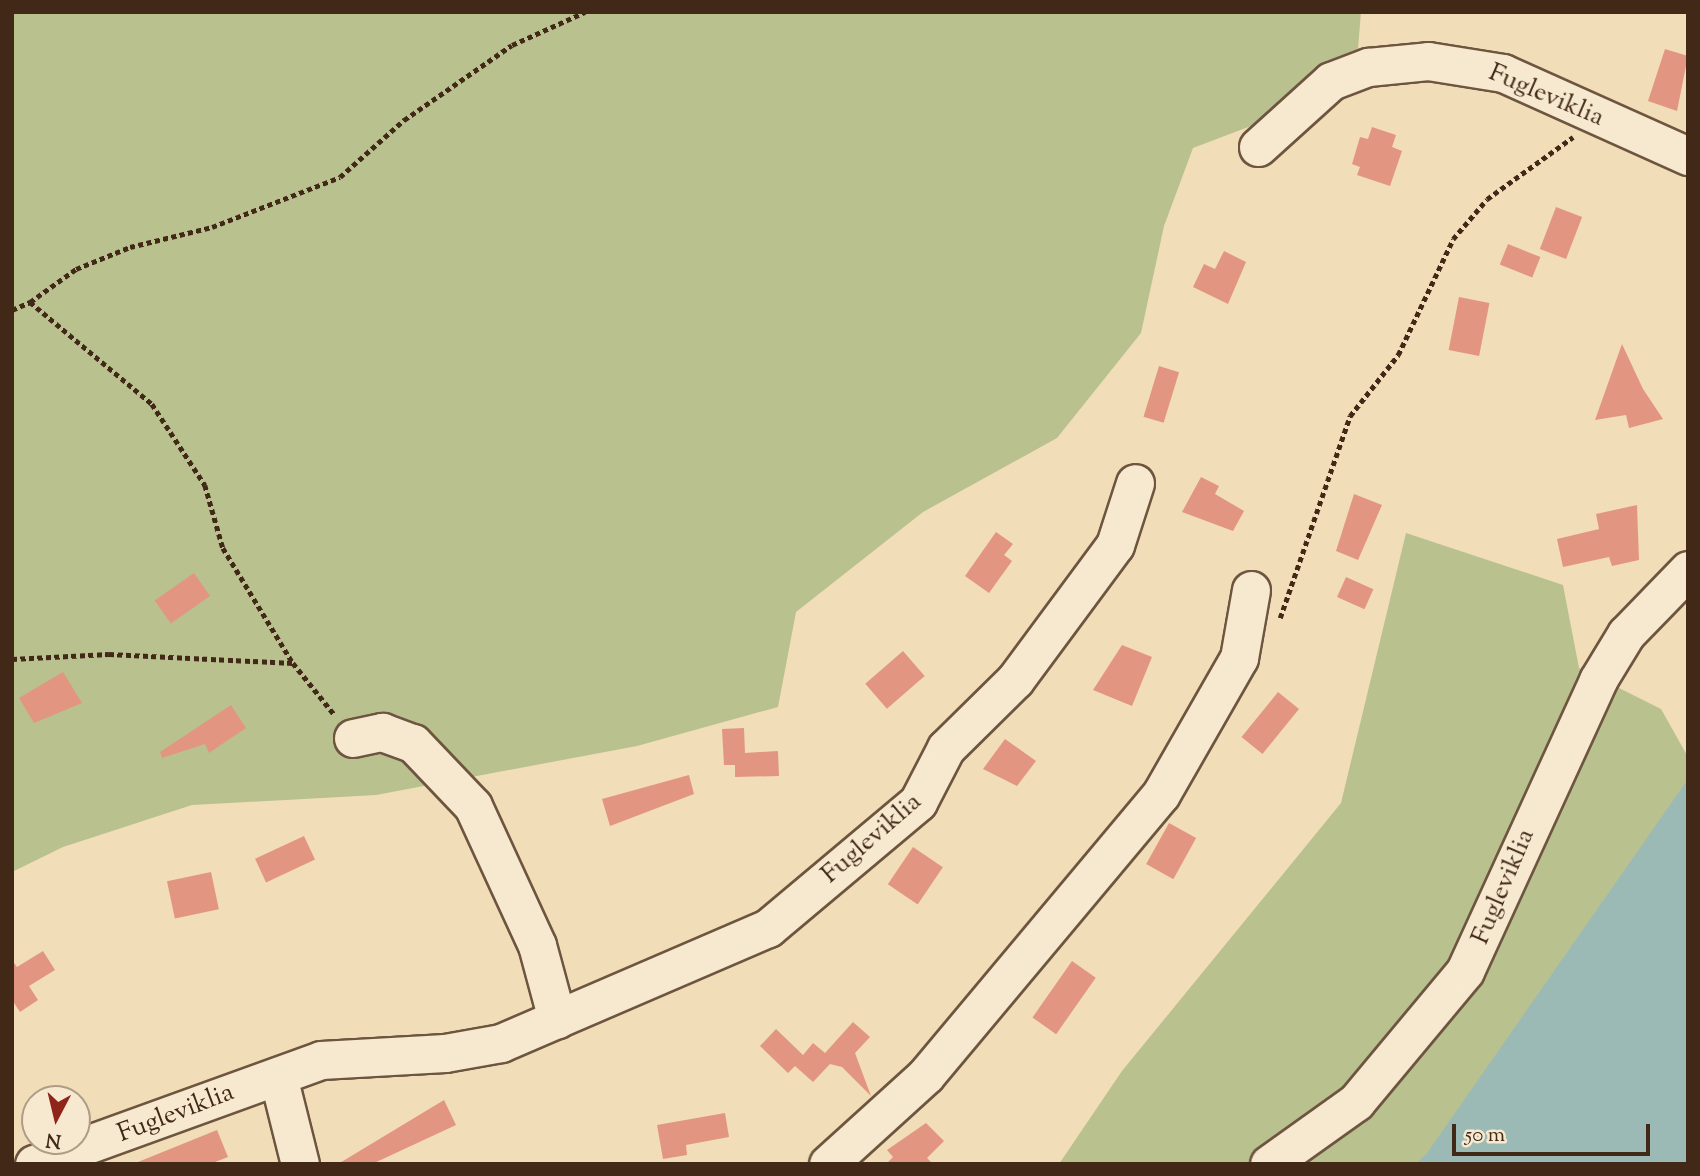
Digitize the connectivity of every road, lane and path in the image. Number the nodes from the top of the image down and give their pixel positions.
1 (586, 12) edge
2 (1599, 118) junction
3 (1258, 147) dead end
4 (1688, 156) edge
5 (30, 302) junction
6 (12, 310) edge
7 (1135, 483) dead end
8 (1688, 570) edge
9 (1251, 590) dead end
10 (1239, 658) junction
11 (12, 659) edge
12 (293, 663) junction
13 (353, 738) joint
14 (557, 1019) junction
15 (278, 1076) junction
16 (34, 1164) edge
17 (300, 1164) edge
18 (828, 1164) edge
19 (1269, 1164) edge

1 - 5 path
2 - 3 street, Fugleviklia
2 - 4 street, Fugleviklia
2 - 10 path
5 - 6 path
5 - 12 path
7 - 14 street, Fugleviklia
8 - 19 street, Fugleviklia
9 - 10 street
10 - 18 street
11 - 12 path
12 - 13 path
13 - 14 street
14 - 15 street, Fugleviklia
15 - 16 street, Fugleviklia
15 - 17 street

